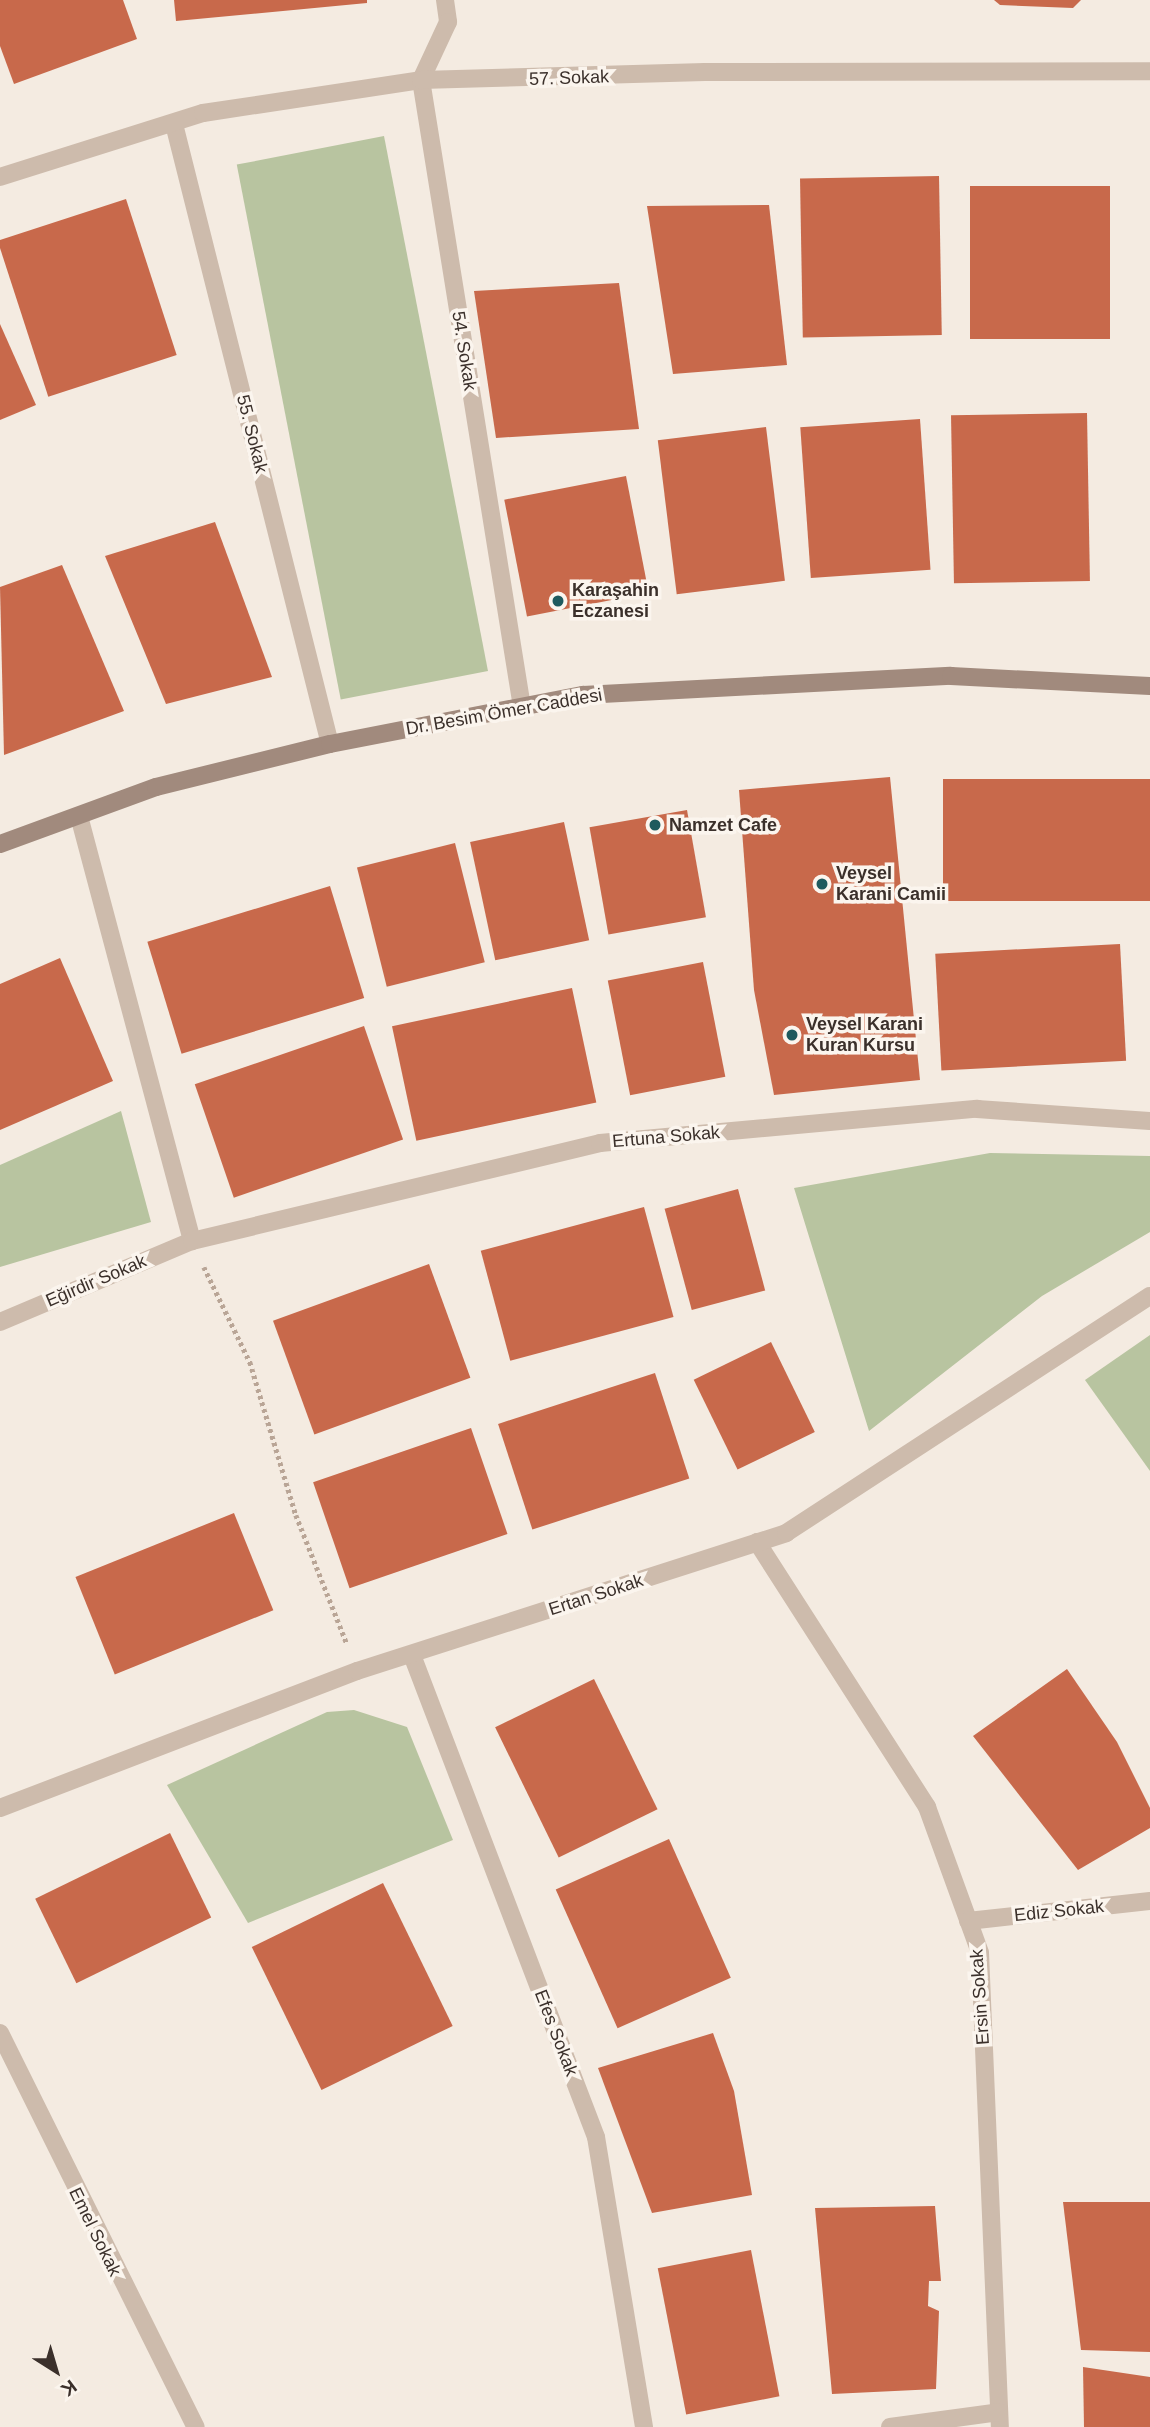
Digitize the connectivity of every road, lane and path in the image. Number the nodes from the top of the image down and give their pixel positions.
1 (445, 0) edge
2 (1150, 71) edge
3 (421, 80) junction
4 (174, 124) junction
5 (0, 177) edge
6 (1150, 686) edge
7 (522, 707) junction
8 (330, 744) junction
9 (79, 816) junction
10 (0, 844) edge
11 (1150, 1121) edge
12 (192, 1241) junction
13 (1150, 1296) edge
14 (0, 1322) edge
15 (757, 1542) junction
16 (412, 1655) junction
17 (357, 1671) junction
18 (0, 1808) edge
19 (1150, 1901) edge
20 (968, 1921) junction
21 (0, 2033) edge
22 (1000, 2419) edge
23 (196, 2427) edge
24 (644, 2427) edge
25 (890, 2427) edge

1 - 3 street
2 - 3 street, 57. Sokak
3 - 4 street, 57. Sokak
3 - 7 street, 54. Sokak
4 - 5 street, 57. Sokak
4 - 8 street, 55. Sokak
6 - 7 main road, Dr. Besim Ömer Caddesi
7 - 8 main road, Dr. Besim Ömer Caddesi
8 - 9 main road, Dr. Besim Ömer Caddesi
9 - 10 main road, Dr. Besim Ömer Caddesi
9 - 12 street
11 - 12 street, Ertuna Sokak
12 - 14 street, Eğirdir Sokak
12 - 17 path
13 - 15 street, Ertan Sokak
15 - 16 street, Ertan Sokak
15 - 20 street, Ersin Sokak
16 - 17 street, Ertan Sokak
16 - 24 street, Efes Sokak
17 - 18 street, Ertan Sokak
19 - 20 street, Ediz Sokak
20 - 22 street, Ersin Sokak
21 - 23 street, Emel Sokak
22 - 25 street

